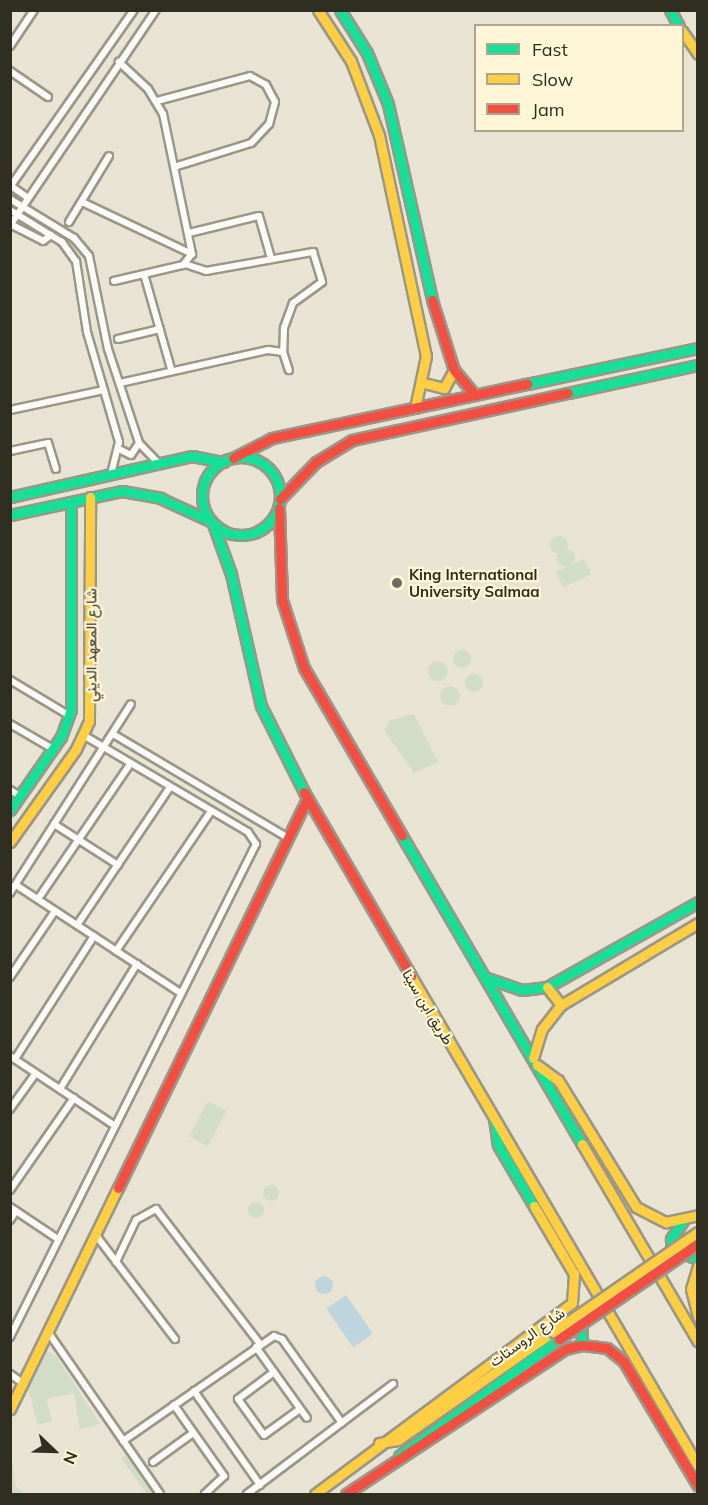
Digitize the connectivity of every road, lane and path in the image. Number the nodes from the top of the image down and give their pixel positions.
1 (34, 10) edge
2 (134, 10) edge
3 (156, 10) edge
4 (318, 10) edge
5 (340, 10) edge
6 (670, 10) edge
7 (678, 24) edge
8 (684, 34) edge
9 (10, 46) edge
10 (698, 54) edge
11 (119, 62) junction
12 (10, 71) edge
13 (48, 97) dead end
14 (157, 100) junction
15 (109, 156) dead end
16 (177, 166) junction
17 (11, 187) edge
18 (27, 197) junction
19 (10, 199) edge
20 (82, 202) junction
21 (22, 205) junction
22 (10, 210) edge
23 (17, 214) junction
24 (69, 222) dead end
25 (11, 224) edge
26 (189, 233) junction
27 (51, 235) junction
28 (192, 254) junction
29 (271, 258) junction
30 (185, 264) junction
31 (144, 274) junction
32 (114, 281) dead end
33 (160, 329) junction
34 (118, 339) dead end
35 (698, 348) edge
36 (283, 352) junction
37 (698, 365) edge
38 (171, 369) junction
39 (289, 370) dead end
40 (454, 370) junction
41 (424, 382) junction
42 (120, 383) junction
43 (104, 390) junction
44 (475, 395) junction
45 (415, 408) junction
46 (10, 410) edge
47 (139, 443) junction
48 (120, 449) junction
49 (10, 451) edge
50 (233, 458) junction
51 (223, 462) junction
52 (159, 465) junction
53 (56, 469) dead end
54 (110, 475) junction
55 (90, 496) junction
56 (10, 497) edge
57 (71, 502) junction
58 (280, 503) junction
59 (10, 515) edge
60 (212, 523) junction
61 (10, 680) edge
62 (131, 704) dead end
63 (70, 717) junction
64 (10, 724) edge
65 (113, 734) junction
66 (83, 735) junction
67 (105, 747) junction
68 (53, 749) junction
69 (130, 764) junction
70 (170, 787) junction
71 (10, 790) edge
72 (20, 796) junction
73 (306, 799) junction
74 (10, 810) edge
75 (212, 811) junction
76 (54, 824) junction
77 (288, 838) junction
78 (78, 840) junction
79 (10, 842) edge
80 (118, 865) junction
81 (16, 885) junction
82 (10, 893) edge
83 (38, 899) junction
84 (698, 902) edge
85 (55, 910) junction
86 (698, 923) edge
87 (77, 925) junction
88 (94, 936) junction
89 (116, 951) junction
90 (136, 964) junction
91 (10, 977) edge
92 (487, 978) junction
93 (547, 987) junction
94 (179, 992) junction
95 (561, 1005) junction
96 (13, 1057) edge
97 (535, 1062) junction
98 (36, 1073) junction
99 (60, 1089) junction
100 (74, 1098) junction
101 (10, 1109) edge
102 (494, 1118) junction
103 (114, 1125) junction
104 (10, 1190) edge
105 (13, 1209) edge
106 (698, 1215) edge
107 (10, 1220) edge
108 (683, 1221) junction
109 (698, 1232) edge
110 (95, 1234) junction
111 (58, 1239) junction
112 (698, 1244) edge
113 (698, 1259) edge
114 (116, 1262) junction
115 (698, 1266) edge
116 (570, 1306) junction
117 (698, 1317) edge
118 (48, 1332) junction
119 (556, 1335) junction
120 (10, 1336) edge
121 (175, 1339) dead end
122 (698, 1342) edge
123 (258, 1345) junction
124 (582, 1345) junction
125 (274, 1372) junction
126 (10, 1374) edge
127 (23, 1383) junction
128 (393, 1384) dead end
129 (194, 1391) junction
130 (174, 1406) junction
131 (10, 1408) edge
132 (300, 1409) junction
133 (307, 1418) dead end
134 (342, 1423) junction
135 (193, 1432) junction
136 (123, 1441) junction
137 (379, 1443) junction
138 (153, 1462) dead end
139 (394, 1463) junction
140 (698, 1466) edge
141 (260, 1485) junction
142 (698, 1486) edge
143 (160, 1494) edge
144 (205, 1494) edge
145 (248, 1494) edge
146 (315, 1494) edge
147 (346, 1494) edge

1 - 9 street
2 - 17 street
3 - 11 street
4 - 41 main road
5 - 40 main road
6 - 7 main road
8 - 10 main road
11 - 14 street
11 - 18 street
12 - 13 street
14 - 16 street
14 - 16 street
15 - 20 street
16 - 26 street
17 - 18 street
18 - 21 street
19 - 21 street
20 - 24 street
20 - 28 street
21 - 23 street
21 - 42 street
22 - 23 street
23 - 25 street
23 - 27 street
25 - 27 street
26 - 28 street
26 - 29 street
27 - 43 street
28 - 30 street
29 - 30 street
29 - 36 street
30 - 31 street
31 - 32 street
31 - 33 street
33 - 34 street
33 - 38 street
35 - 44 main road
36 - 38 street
36 - 39 street
37 - 58 main road
38 - 42 street
40 - 41 main road
40 - 44 main road
41 - 45 main road
42 - 47 street
43 - 46 street
43 - 48 street
44 - 45 main road
45 - 50 main road
47 - 48 street
47 - 52 street
48 - 54 street
49 - 53 street
50 - 51 main road
50 - 58 main road
51 - 52 main road
51 - 60 main road
52 - 54 main road
54 - 56 main road
55 - 57 main road
55 - 60 main road
55 - 66 main road, شارع المعهد الديني
57 - 59 main road
57 - 63 main road, شارع المعهد الديني
58 - 60 main road
58 - 92 main road
60 - 73 main road, طريق ابن سينا
61 - 63 street, شارع المعهد الديني
62 - 65 street
63 - 68 main road, شارع المعهد الديني
64 - 68 street
65 - 67 street
65 - 77 street
66 - 67 street
66 - 79 main road, شارع المعهد الديني
67 - 69 street
67 - 76 street
68 - 72 main road, شارع المعهد الديني
69 - 70 street
69 - 78 street
70 - 75 street
70 - 80 street
71 - 72 street
72 - 74 main road, شارع المعهد الديني
73 - 77 main road
73 - 102 main road, طريق ابن سينا
75 - 89 street
75 - 94 street
76 - 78 street
76 - 81 street
77 - 110 main road
78 - 80 street
78 - 83 street
80 - 87 street
81 - 82 street
81 - 83 street
83 - 85 street
84 - 93 main road
85 - 87 street
85 - 91 street
86 - 95 main road
87 - 88 street
88 - 89 street
88 - 96 street
89 - 90 street
90 - 94 street
90 - 99 street
92 - 93 main road
92 - 97 main road
93 - 95 main road
94 - 103 street
95 - 97 main road
96 - 98 street
97 - 108 main road
97 - 122 main road
98 - 99 street
98 - 101 street
99 - 100 street
100 - 103 street
100 - 104 street
102 - 116 main road, شارع الروستات
102 - 140 main road, طريق ابن سينا
103 - 111 street
105 - 107 street
105 - 111 street
106 - 108 main road
108 - 113 main road
109 - 119 main road, bridge
110 - 114 street
110 - 118 main road
111 - 120 street
112 - 119 main road, bridge
114 - 121 street
114 - 123 street
115 - 117 main road
116 - 124 main road
116 - 137 main road, شارع الروستات
118 - 127 main road
118 - 136 street
119 - 137 main road
119 - 139 main road
123 - 125 street
123 - 129 street
123 - 134 street
124 - 139 main road, شارع الروستات
124 - 142 main road
125 - 132 street
125 - 132 street
126 - 127 street
127 - 131 main road
128 - 134 street
129 - 130 street
129 - 141 street
130 - 135 street
130 - 136 street
132 - 133 street
134 - 141 street
135 - 138 street
135 - 144 street
136 - 143 street
137 - 146 main road, شارع الروستات
139 - 147 main road, شارع الروستات
141 - 145 street

